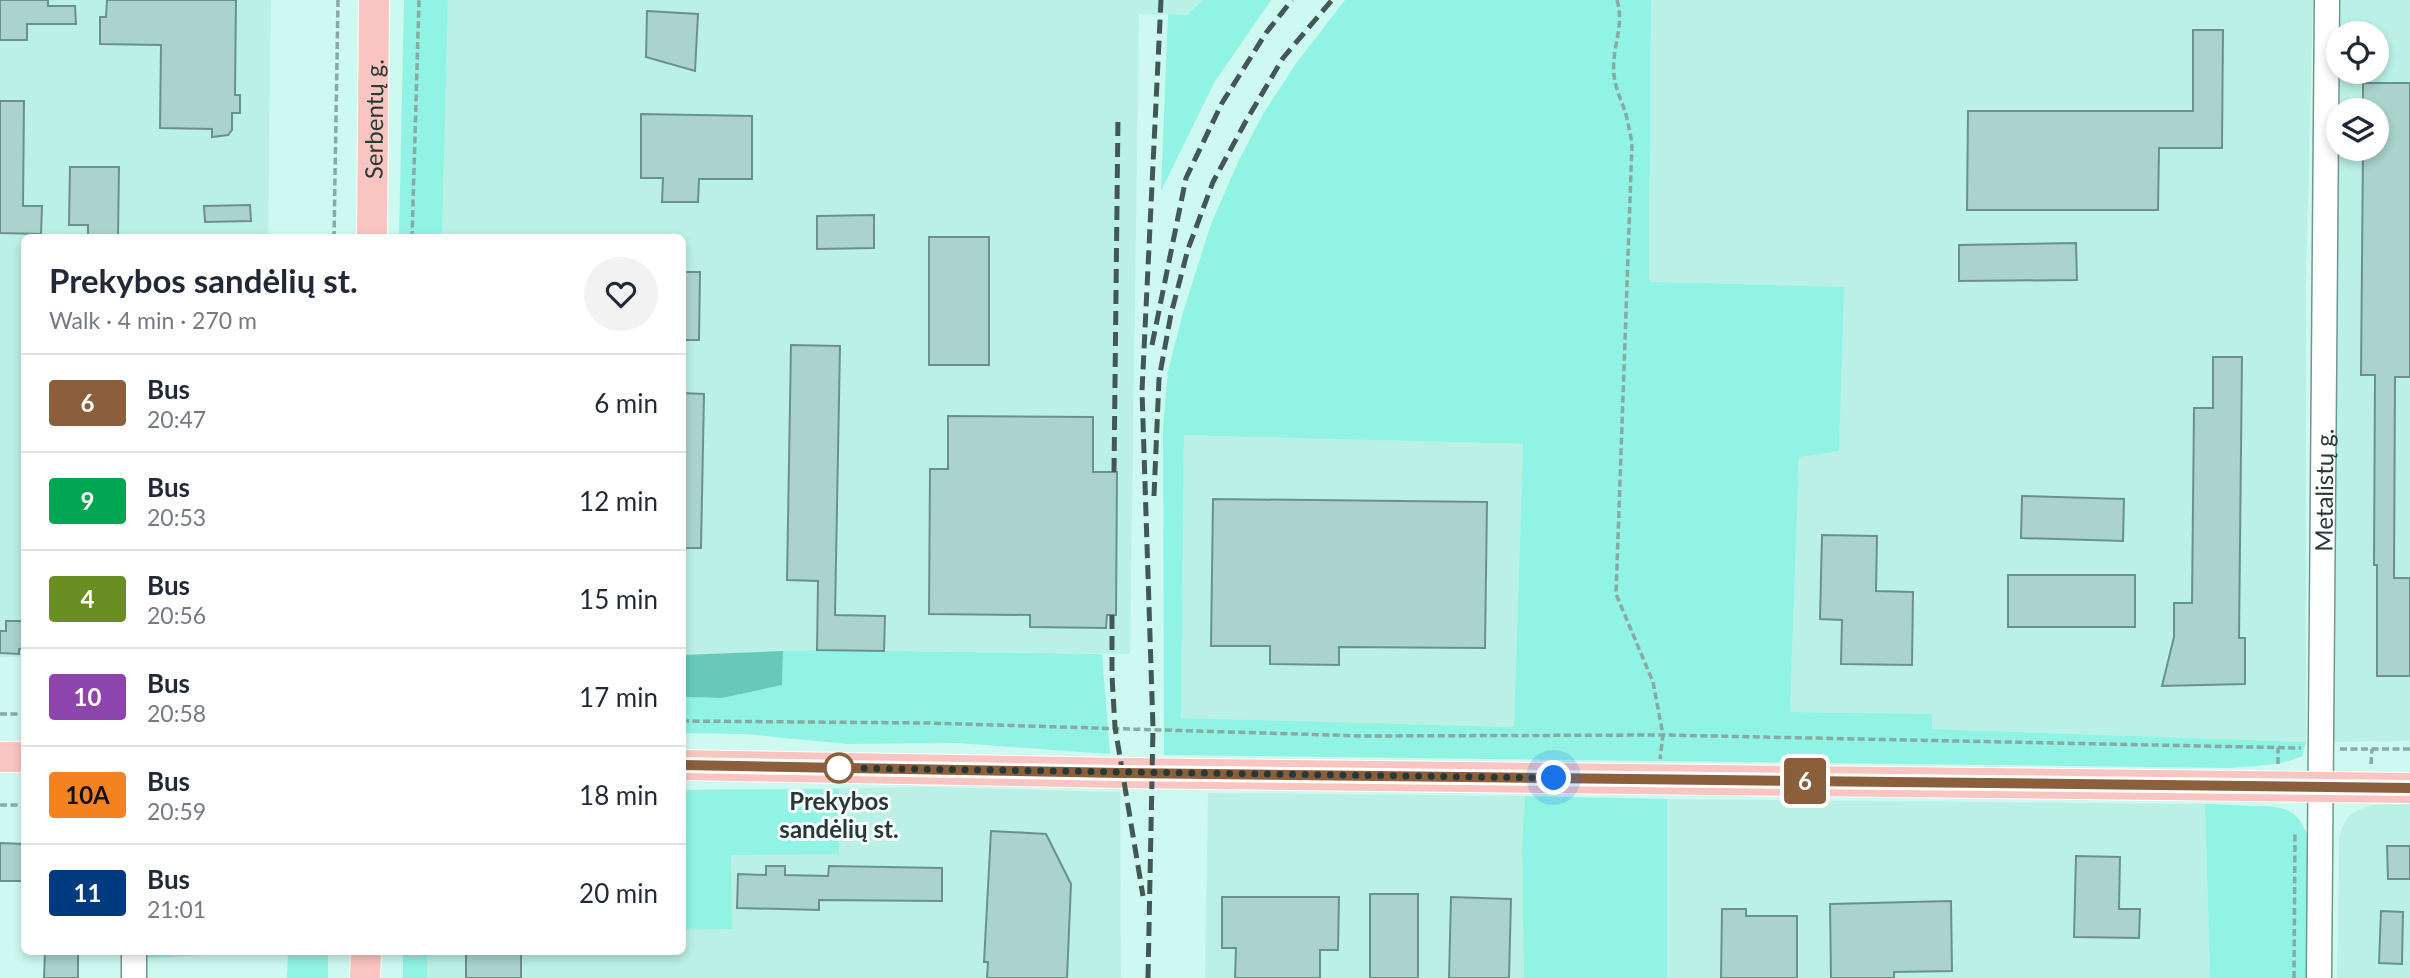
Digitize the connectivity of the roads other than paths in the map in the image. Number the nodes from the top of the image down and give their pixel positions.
1 (374, 0) edge
2 (2327, 0) edge
3 (372, 234) edge
4 (0, 757) edge
5 (21, 757) edge
6 (686, 765) edge
7 (2319, 787) junction
8 (2410, 788) edge
9 (134, 955) edge
10 (366, 955) edge
11 (134, 978) edge
12 (365, 978) edge
13 (2319, 978) edge

1 - 3 main road, Serbentų g.
2 - 7 street, Metalistų g.
4 - 5 main road
6 - 7 main road
7 - 8 main road
7 - 13 street, Metalistų g.
9 - 11 street
10 - 12 main road

